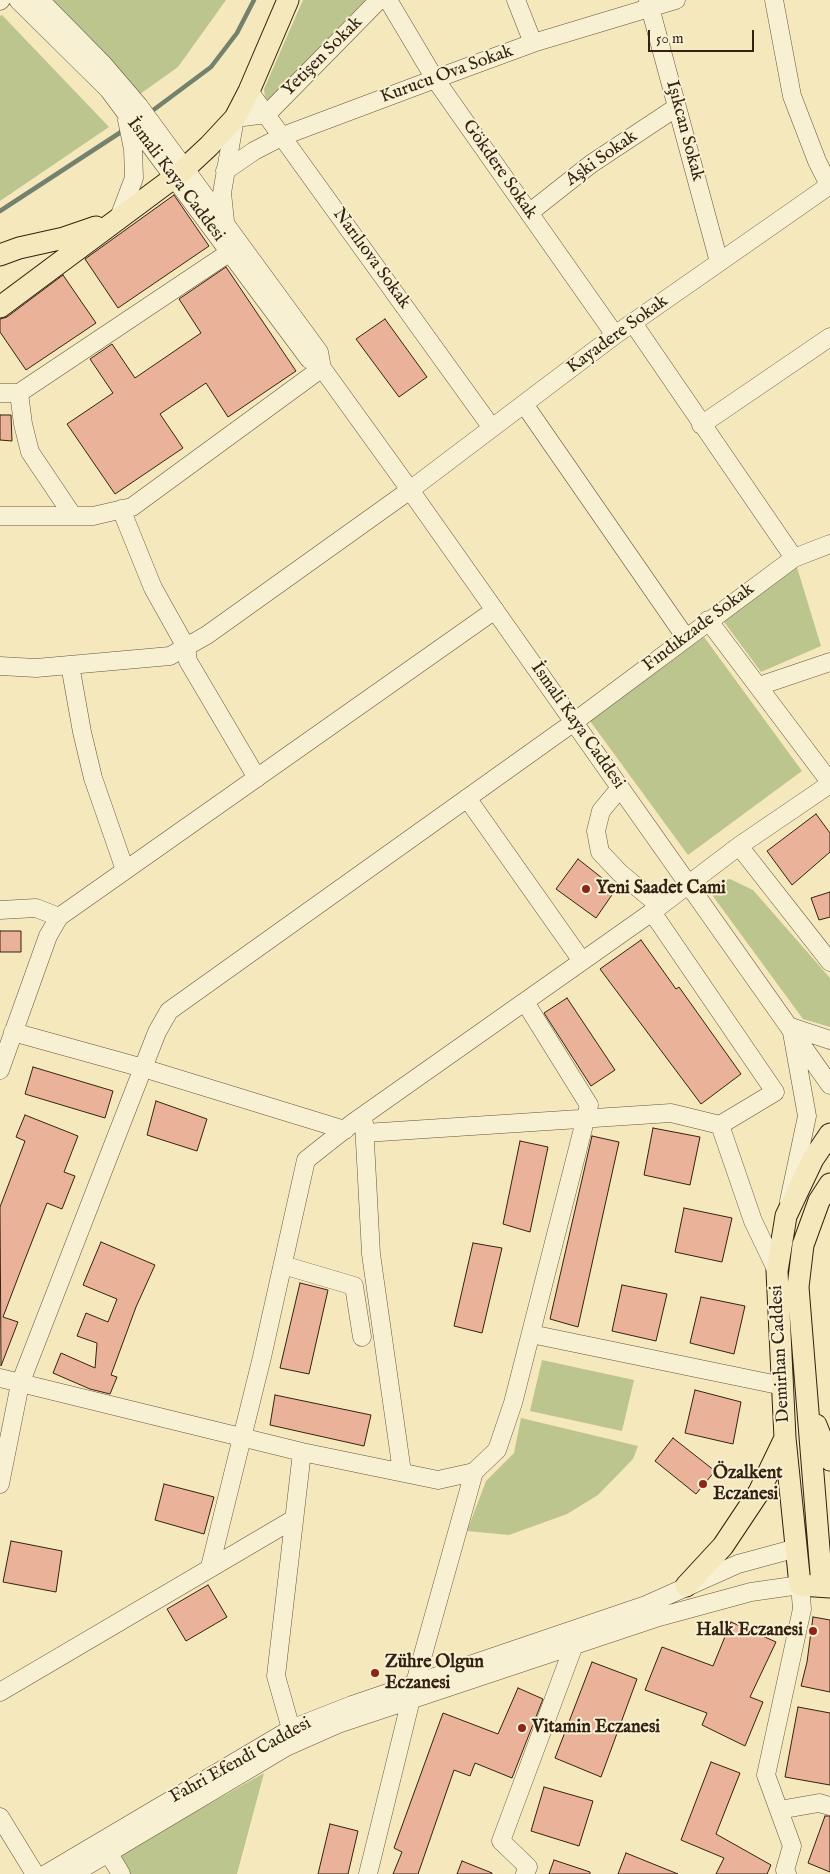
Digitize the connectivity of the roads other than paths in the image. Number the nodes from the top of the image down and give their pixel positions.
1 (18, 0) edge
2 (40, 0) edge
3 (288, 0) edge
4 (379, 0) edge
5 (388, 0) edge
6 (516, 0) edge
7 (676, 0) edge
8 (774, 0) edge
9 (649, 4) edge
10 (533, 43) junction
11 (435, 79) junction
12 (250, 91) junction
13 (677, 107) junction
14 (267, 114) junction
15 (126, 115) junction
16 (235, 118) junction
17 (283, 136) junction
18 (225, 171) junction
19 (179, 173) junction
20 (830, 185) edge
21 (530, 213) junction
22 (118, 220) junction
23 (224, 222) junction
24 (230, 252) junction
25 (0, 255) edge
26 (719, 262) junction
27 (0, 307) edge
28 (634, 322) junction
29 (616, 336) junction
30 (830, 337) edge
31 (322, 368) junction
32 (0, 393) edge
33 (19, 393) junction
34 (524, 404) junction
35 (701, 425) junction
36 (492, 428) junction
37 (410, 490) junction
38 (121, 510) junction
39 (0, 516) edge
40 (73, 516) junction
41 (830, 544) edge
42 (794, 558) junction
43 (495, 610) junction
44 (708, 620) junction
45 (686, 638) junction
46 (186, 647) junction
47 (830, 662) edge
48 (70, 665) junction
49 (0, 666) edge
50 (759, 686) junction
51 (574, 722) junction
52 (257, 778) junction
53 (830, 783) edge
54 (620, 788) junction
55 (467, 798) junction
56 (739, 846) junction
57 (125, 870) junction
58 (689, 885) junction
59 (656, 909) junction
60 (0, 910) edge
61 (59, 916) junction
62 (582, 961) junction
63 (830, 962) edge
64 (525, 1002) junction
65 (791, 1027) junction
66 (13, 1032) junction
67 (830, 1040) edge
68 (143, 1068) junction
69 (0, 1070) edge
70 (830, 1085) edge
71 (364, 1115) junction
72 (584, 1118) junction
73 (720, 1125) junction
74 (344, 1130) junction
75 (365, 1132) junction
76 (830, 1134) edge
77 (830, 1184) edge
78 (786, 1216) junction
79 (283, 1265) junction
80 (777, 1270) junction
81 (531, 1334) junction
82 (362, 1337) dead end
83 (0, 1378) edge
84 (20, 1384) junction
85 (783, 1386) junction
86 (808, 1406) junction
87 (242, 1437) junction
88 (785, 1438) junction
89 (302, 1452) junction
90 (830, 1460) edge
91 (402, 1472) junction
92 (474, 1472) junction
93 (0, 1484) edge
94 (294, 1519) junction
95 (797, 1548) junction
96 (824, 1549) edge
97 (210, 1568) junction
98 (800, 1585) junction
99 (686, 1586) junction
100 (826, 1586) edge
101 (580, 1627) junction
102 (574, 1644) junction
103 (413, 1691) junction
104 (0, 1692) edge
105 (291, 1729) junction
106 (830, 1806) edge
107 (779, 1810) junction
108 (0, 1817) edge
109 (105, 1847) junction
110 (35, 1874) edge
111 (46, 1874) edge
112 (73, 1874) edge
113 (121, 1874) edge
114 (368, 1874) edge
115 (525, 1874) edge
116 (786, 1874) edge

1 - 15 street, İsmali Kaya Caddesi
2 - 19 street, İsmali Kaya Caddesi
3 - 12 main road
4 - 14 street, Yetişen Sokak
5 - 11 street, Gökdere Sokak
6 - 10 street
7 - 9 street, Kurucu Ova Sokak
8 - 20 street
9 - 10 street, Kurucu Ova Sokak
9 - 13 street, Işıkcan Sokak
10 - 11 street, Kurucu Ova Sokak
11 - 17 street, Kurucu Ova Sokak
11 - 21 street, Gökdere Sokak
12 - 14 street, Narılıova Sokak
12 - 16 main road
13 - 21 street, Aşki Sokak
13 - 26 street, Işıkcan Sokak
14 - 16 street
14 - 17 street, Narılıova Sokak
15 - 19 street, İsmali Kaya Caddesi
15 - 22 street
16 - 18 street
16 - 19 main road
17 - 18 street, Kurucu Ova Sokak
17 - 36 street, Narılıova Sokak
18 - 23 street
19 - 22 main road
19 - 23 street, İsmali Kaya Caddesi
19 - 24 street, İsmali Kaya Caddesi
20 - 26 street, Kayadere Sokak
21 - 29 street, Gökdere Sokak
22 - 25 main road
22 - 27 main road
23 - 31 street, İsmali Kaya Caddesi
24 - 31 street, İsmali Kaya Caddesi
24 - 33 street
26 - 28 street, Kayadere Sokak
28 - 29 street, Kayadere Sokak
28 - 35 street
29 - 34 street, Kayadere Sokak
30 - 35 street
31 - 37 street, İsmali Kaya Caddesi
31 - 38 street
32 - 33 street
33 - 40 street
34 - 36 street, Kayadere Sokak
34 - 45 street
35 - 42 street
36 - 37 street, Kayadere Sokak
37 - 43 street, İsmali Kaya Caddesi
37 - 46 street, Kayadere Sokak
38 - 40 street
38 - 46 street
39 - 40 street
41 - 42 street, Fındıkzade Sokak
42 - 44 street, Fındıkzade Sokak
43 - 51 street, İsmali Kaya Caddesi
43 - 52 street
44 - 45 street, Fındıkzade Sokak
44 - 50 street
45 - 51 street, Fındıkzade Sokak
46 - 48 street, Kayadere Sokak
46 - 52 street
47 - 50 street
48 - 49 street, Kayadere Sokak
48 - 57 street
50 - 53 street
51 - 54 street, İsmali Kaya Caddesi
51 - 55 street, Fındıkzade Sokak
52 - 57 street
53 - 56 street
54 - 58 street, İsmali Kaya Caddesi
54 - 59 street
55 - 62 street
55 - 68 street, Fındıkzade Sokak
56 - 58 street
56 - 63 street
57 - 61 street
58 - 59 street
58 - 65 street, İsmali Kaya Caddesi
59 - 62 street
59 - 73 street
60 - 61 street
61 - 66 street
62 - 64 street
64 - 71 street
64 - 72 street
65 - 67 street
65 - 70 street, İsmali Kaya Caddesi
65 - 78 street
66 - 68 street
66 - 69 street
68 - 74 street
68 - 84 street, Fındıkzade Sokak
71 - 74 street
71 - 75 street
72 - 73 street
72 - 75 street
72 - 81 street
73 - 80 street
74 - 79 street
75 - 91 street
76 - 78 main road, Demirhan Caddesi
77 - 86 main road, Demirhan Caddesi
78 - 80 main road, Demirhan Caddesi
79 - 82 street
79 - 87 street
80 - 85 main road, Demirhan Caddesi
81 - 85 street
81 - 92 street
83 - 84 street
84 - 87 street
84 - 93 street, Fındıkzade Sokak
85 - 88 main road, Demirhan Caddesi
86 - 90 main road
86 - 96 main road, Demirhan Caddesi
87 - 89 street
87 - 97 street
88 - 95 main road, Demirhan Caddesi
88 - 99 main road
89 - 91 street
89 - 94 street
91 - 92 street
92 - 103 street
94 - 97 street
94 - 105 street
95 - 96 main road
95 - 98 main road, Demirhan Caddesi
95 - 99 street, Fahri Efendi Caddesi
96 - 100 main road, Demirhan Caddesi
97 - 104 street
98 - 100 main road
98 - 102 street, Fahri Efendi Caddesi
98 - 107 street
99 - 101 street, Fahri Efendi Caddesi
101 - 102 street
101 - 103 street, Fahri Efendi Caddesi
102 - 103 street, Fahri Efendi Caddesi
102 - 115 street
103 - 105 street, Fahri Efendi Caddesi
103 - 109 street, Fahri Efendi Caddesi
103 - 114 street
105 - 109 street, Fahri Efendi Caddesi
106 - 107 street
107 - 116 street
108 - 110 street
109 - 111 street, Fahri Efendi Caddesi
109 - 112 street, Fahri Efendi Caddesi
109 - 113 street

